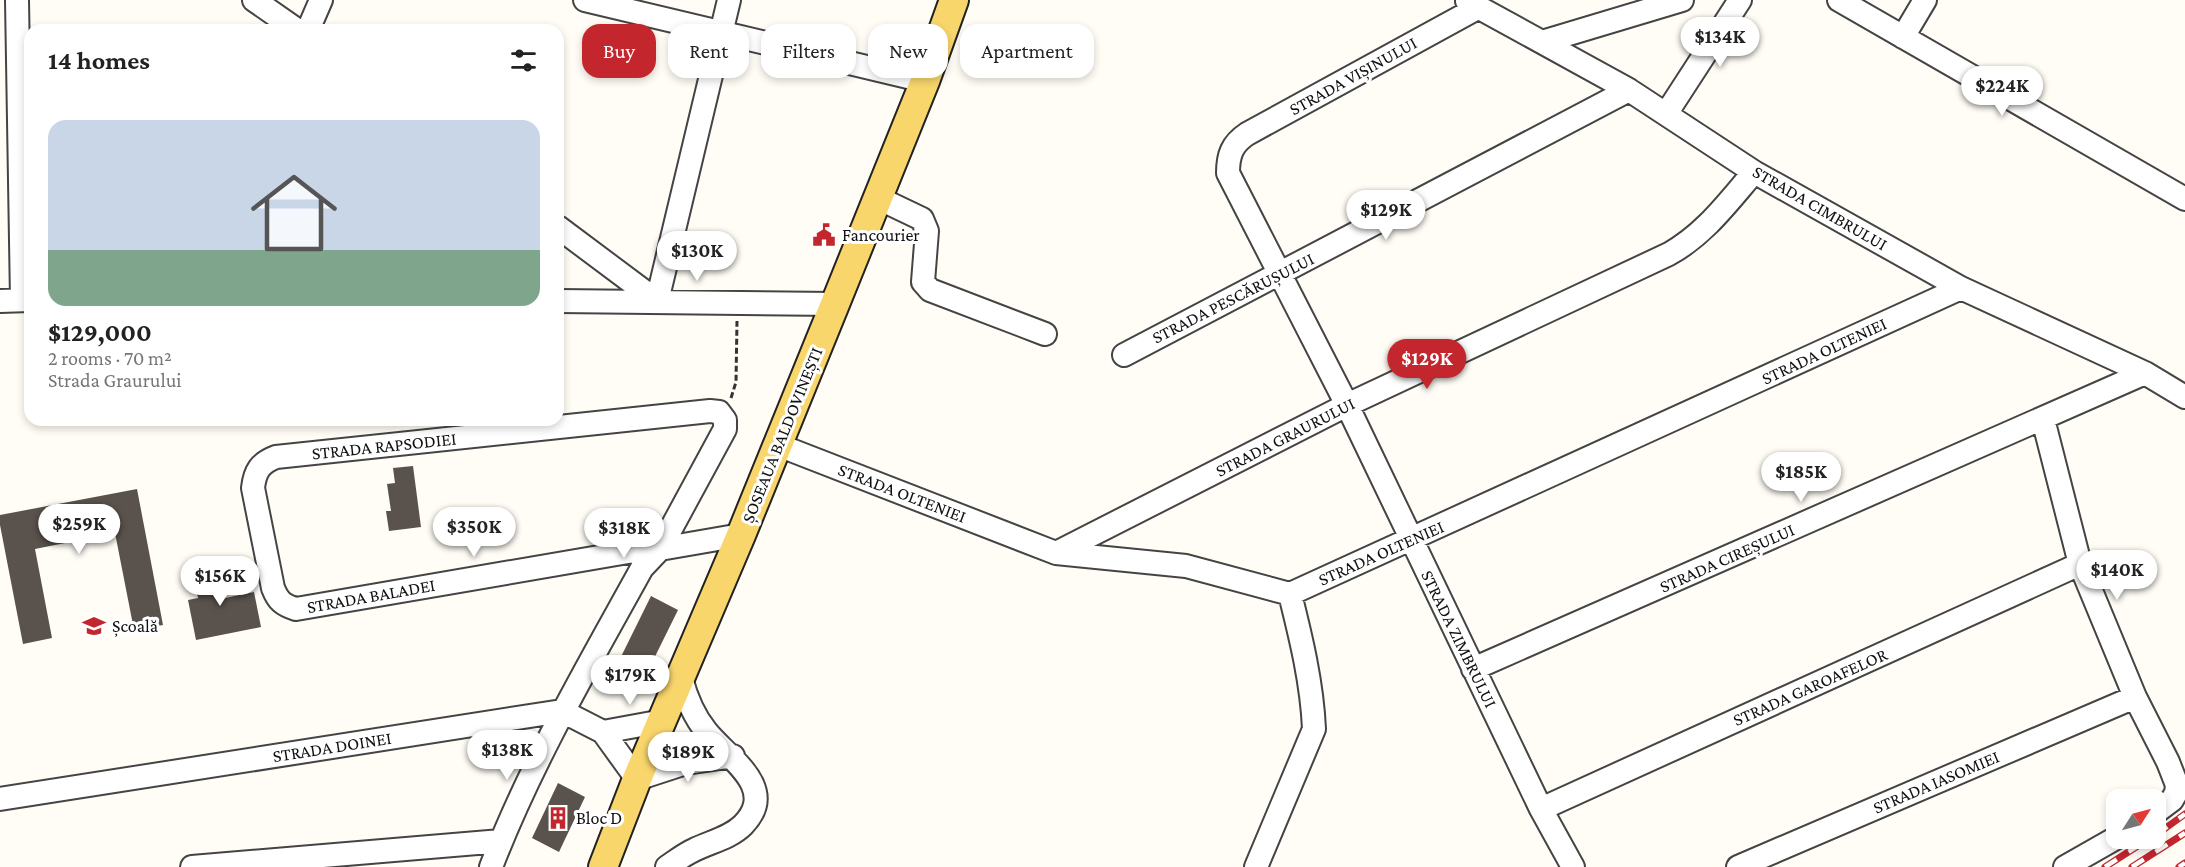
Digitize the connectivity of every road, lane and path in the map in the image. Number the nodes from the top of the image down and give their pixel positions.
1 (17, 0) edge
2 (254, 0) edge
3 (321, 0) edge
4 (585, 0) edge
5 (729, 0) edge
6 (954, 0) edge
7 (1682, 0) edge
8 (1740, 0) edge
9 (1839, 0) edge
10 (1925, 0) edge
11 (1472, 4) edge
12 (288, 24) edge
13 (311, 24) edge
14 (682, 24) edge
15 (724, 24) edge
16 (1903, 37) junction
17 (749, 40) edge
18 (1542, 42) junction
19 (16, 67) edge
20 (711, 78) edge
21 (925, 81) junction
22 (1629, 90) junction
23 (1666, 114) junction
24 (1231, 150) joint
25 (1754, 172) junction
26 (878, 198) junction
27 (2185, 199) edge
28 (564, 231) edge
29 (1280, 275) junction
30 (1961, 288) junction
31 (17, 300) edge
32 (564, 301) edge
33 (657, 301) junction
34 (737, 303) junction
35 (835, 304) junction
36 (1045, 334) dead end
37 (1124, 355) dead end
38 (2145, 373) junction
39 (2185, 397) edge
40 (1347, 405) junction
41 (2043, 419) junction
42 (725, 420) junction
43 (778, 445) junction
44 (741, 535) junction
45 (1411, 540) junction
46 (660, 549) junction
47 (1056, 553) junction
48 (2080, 564) junction
49 (1290, 594) junction
50 (285, 606) joint
51 (1473, 669) junction
52 (681, 678) junction
53 (2135, 697) junction
54 (562, 711) junction
55 (663, 721) junction
56 (603, 732) junction
57 (733, 756) junction
58 (637, 779) junction
59 (0, 799) edge
60 (2166, 804) edge
61 (1541, 809) junction
62 (501, 841) junction
63 (2106, 843) edge
64 (192, 867) edge
65 (491, 867) edge
66 (603, 867) edge
67 (667, 867) edge
68 (1256, 867) edge
69 (1573, 867) edge
70 (1738, 867) edge
71 (2065, 867) edge

1 - 19 street
2 - 12 street
3 - 13 street
4 - 14 street
5 - 15 street
6 - 21 main road, ȘOSEAUA BALDOVINEȘTI
7 - 18 street
8 - 23 street
9 - 16 street
10 - 16 street
11 - 18 street, STRADA CIMBRULUI
11 - 24 street, STRADA VIȘINULUI
16 - 27 street
17 - 21 street
18 - 22 street, STRADA CIMBRULUI
19 - 31 street
20 - 33 street
21 - 26 main road, ȘOSEAUA BALDOVINEȘTI
22 - 23 street, STRADA CIMBRULUI
22 - 29 street, STRADA PESCĂRUȘULUI
23 - 25 street, STRADA CIMBRULUI
24 - 29 street, STRADA ZIMBRULUI
25 - 30 street, STRADA CIMBRULUI
25 - 40 street, STRADA GRAURULUI
26 - 35 main road, ȘOSEAUA BALDOVINEȘTI
26 - 36 street
28 - 33 street
29 - 37 street, STRADA PESCĂRUȘULUI
29 - 40 street, STRADA ZIMBRULUI
30 - 38 street, STRADA CIMBRULUI
30 - 45 street, STRADA OLTENIEI
32 - 33 street
33 - 34 street
34 - 35 street
34 - 42 path
35 - 43 main road, ȘOSEAUA BALDOVINEȘTI
38 - 39 street, STRADA CIMBRULUI
38 - 41 street, STRADA CIREȘULUI
40 - 45 street, STRADA ZIMBRULUI
40 - 47 street, STRADA GRAURULUI
41 - 48 street
41 - 51 street, STRADA CIREȘULUI
42 - 46 street
42 - 50 street, STRADA RAPSODIEI
43 - 44 main road, ȘOSEAUA BALDOVINEȘTI
43 - 47 street, STRADA OLTENIEI
44 - 46 street, STRADA BALADEI
44 - 52 main road, ȘOSEAUA BALDOVINEȘTI
45 - 49 street, STRADA OLTENIEI
45 - 51 street, STRADA ZIMBRULUI
46 - 50 street, STRADA BALADEI
46 - 54 street
47 - 49 street, STRADA OLTENIEI
48 - 53 street
48 - 61 street, STRADA GAROAFELOR
49 - 68 street
51 - 61 street, STRADA ZIMBRULUI
52 - 55 main road, ȘOSEAUA BALDOVINEȘTI
52 - 57 street
53 - 60 street
53 - 70 street, STRADA IASOMIEI
54 - 56 street
54 - 59 street, STRADA DOINEI
54 - 62 street
55 - 56 street
55 - 58 main road, ȘOSEAUA BALDOVINEȘTI
56 - 58 street
57 - 58 street
57 - 67 street
58 - 66 main road, ȘOSEAUA BALDOVINEȘTI
61 - 69 street, STRADA ZIMBRULUI
62 - 64 street
62 - 65 street
63 - 71 street

